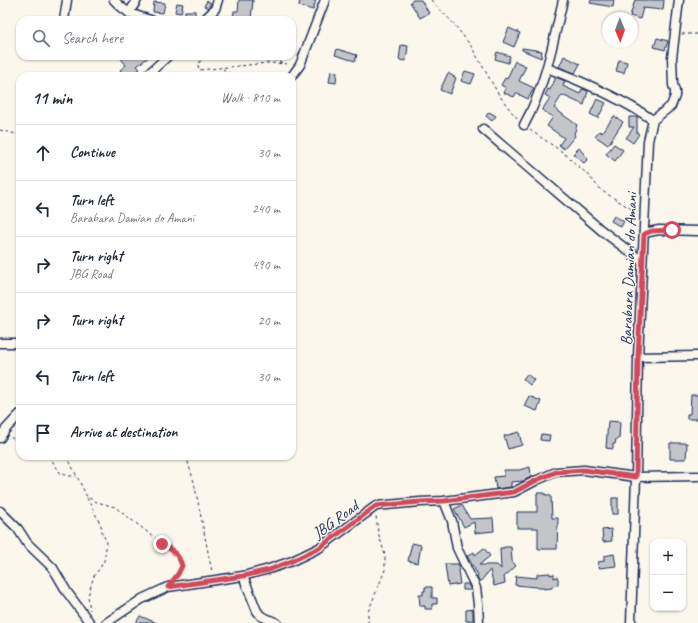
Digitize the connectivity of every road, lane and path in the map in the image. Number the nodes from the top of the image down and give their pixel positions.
1 (67, 0) edge
2 (114, 0) edge
3 (137, 0) edge
4 (218, 0) edge
5 (325, 0) edge
6 (431, 0) edge
7 (563, 0) edge
8 (679, 0) edge
9 (129, 13) junction
10 (65, 16) edge
11 (139, 16) edge
12 (208, 16) edge
13 (676, 33) junction
14 (698, 34) edge
15 (164, 60) edge
16 (202, 60) edge
17 (274, 60) edge
18 (285, 64) junction
19 (300, 65) junction
20 (221, 68) junction
21 (547, 68) junction
22 (150, 72) edge
23 (228, 72) edge
24 (295, 72) edge
25 (653, 120) junction
26 (524, 125) junction
27 (483, 128) dead end
28 (0, 130) edge
29 (16, 134) edge
30 (645, 217) junction
31 (698, 231) edge
32 (644, 234) junction
33 (642, 261) junction
34 (0, 343) edge
35 (16, 343) edge
36 (698, 356) edge
37 (638, 357) junction
38 (16, 418) edge
39 (5, 430) junction
40 (0, 438) edge
41 (16, 441) edge
42 (52, 460) edge
43 (69, 460) edge
44 (187, 460) edge
45 (76, 476) junction
46 (698, 476) edge
47 (636, 477) junction
48 (87, 497) junction
49 (444, 501) junction
50 (376, 506) junction
51 (0, 511) edge
52 (243, 576) junction
53 (214, 581) junction
54 (168, 587) junction
55 (89, 623) edge
56 (106, 623) edge
57 (277, 623) edge
58 (368, 623) edge
59 (479, 623) edge
60 (631, 623) edge

1 - 10 street
2 - 9 street
3 - 9 street
4 - 12 street
5 - 19 street
6 - 26 path
7 - 21 street
8 - 13 street
9 - 11 street
13 - 14 path
13 - 25 street
15 - 22 street
16 - 20 path
17 - 18 path
18 - 19 path
18 - 20 path
19 - 24 street
20 - 23 path
21 - 25 street
21 - 26 street
25 - 30 street, Barabara Damian do Amani
26 - 30 path
27 - 33 street
28 - 29 path
30 - 32 street, Barabara Damian do Amani
31 - 32 street
32 - 33 street, Barabara Damian do Amani
33 - 37 street, Barabara Damian do Amani
34 - 35 street
36 - 37 street
37 - 47 street, Barabara Damian do Amani
38 - 39 street
39 - 40 street
39 - 41 path
42 - 45 path
43 - 45 path
44 - 53 path
45 - 48 path
46 - 47 street, JBG Road
47 - 49 street, JBG Road
47 - 60 street, Barabara Damian do Amani
48 - 54 path
48 - 55 path
49 - 50 street, JBG Road
49 - 59 street
50 - 52 street, JBG Road
50 - 58 path
51 - 55 street
52 - 53 street, JBG Road
52 - 57 street
53 - 54 street, JBG Road
54 - 56 street, JBG Road

